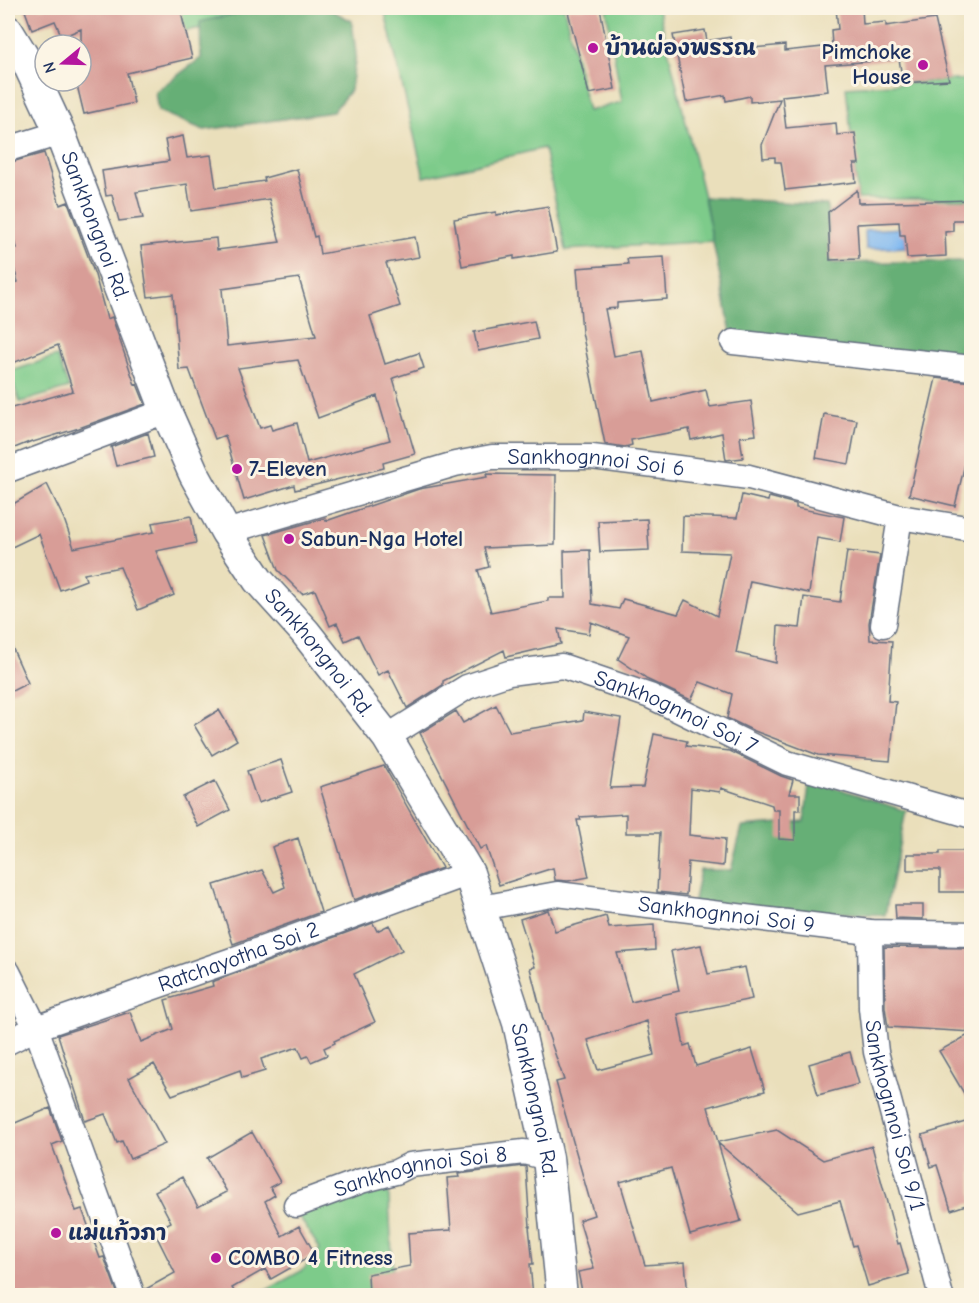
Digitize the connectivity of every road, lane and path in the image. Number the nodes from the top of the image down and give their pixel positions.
1 (8, 31) edge
2 (60, 133) junction
3 (8, 149) edge
4 (733, 342) dead end
5 (972, 368) edge
6 (166, 411) junction
7 (8, 470) edge
8 (900, 517) junction
9 (972, 529) edge
10 (226, 532) junction
11 (883, 625) dead end
12 (387, 737) junction
13 (972, 816) edge
14 (469, 873) junction
15 (481, 908) junction
16 (870, 932) junction
17 (972, 934) edge
18 (8, 972) edge
19 (36, 1028) junction
20 (8, 1042) edge
21 (548, 1158) junction
22 (296, 1205) dead end
23 (133, 1296) edge
24 (562, 1296) edge
25 (942, 1296) edge

1 - 2 street, Sankhongnoi Rd.
2 - 3 street
2 - 6 street, Sankhongnoi Rd.
4 - 5 street
6 - 7 street
6 - 10 street, Sankhongnoi Rd.
8 - 9 street, Sankhognnoi Soi 6
8 - 10 street, Sankhognnoi Soi 6
8 - 11 street
10 - 12 street, Sankhongnoi Rd.
12 - 13 street, Sankhognnoi Soi 7
12 - 14 street, Sankhongnoi Rd.
14 - 15 street, Sankhongnoi Rd.
14 - 19 street, Ratchayotha Soi 2
15 - 16 street, Sankhognnoi Soi 9
15 - 21 street, Sankhongnoi Rd.
16 - 17 street, Sankhognnoi Soi 9
16 - 25 street, Sankhognnoi Soi 9/1
18 - 19 street
19 - 20 street, Ratchayotha Soi 2
19 - 23 street
21 - 22 street, Sankhognnoi Soi 8
21 - 24 street, Sankhongnoi Rd.

